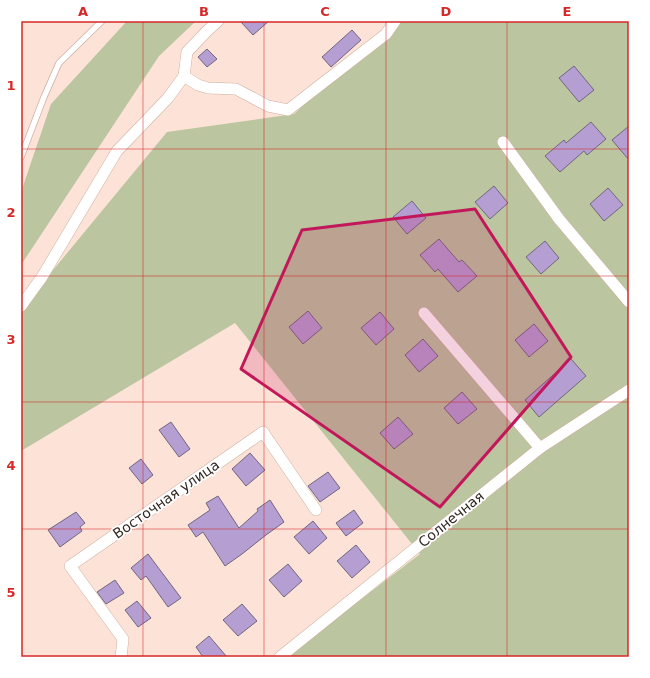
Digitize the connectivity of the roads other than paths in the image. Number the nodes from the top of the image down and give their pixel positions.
1 (102, 21) edge
2 (218, 21) edge
3 (395, 21) edge
4 (184, 76) junction
5 (503, 142) dead end
6 (21, 157) edge
7 (629, 302) edge
8 (21, 306) edge
9 (424, 313) dead end
10 (629, 390) edge
11 (540, 448) junction
12 (316, 510) dead end
13 (122, 657) edge
14 (280, 657) edge

1 - 6 lane
2 - 4 street
3 - 4 street
4 - 8 street
5 - 7 street
9 - 11 street
10 - 11 street, Солнечная
11 - 14 street, Солнечная
12 - 13 street, Восточная улица

